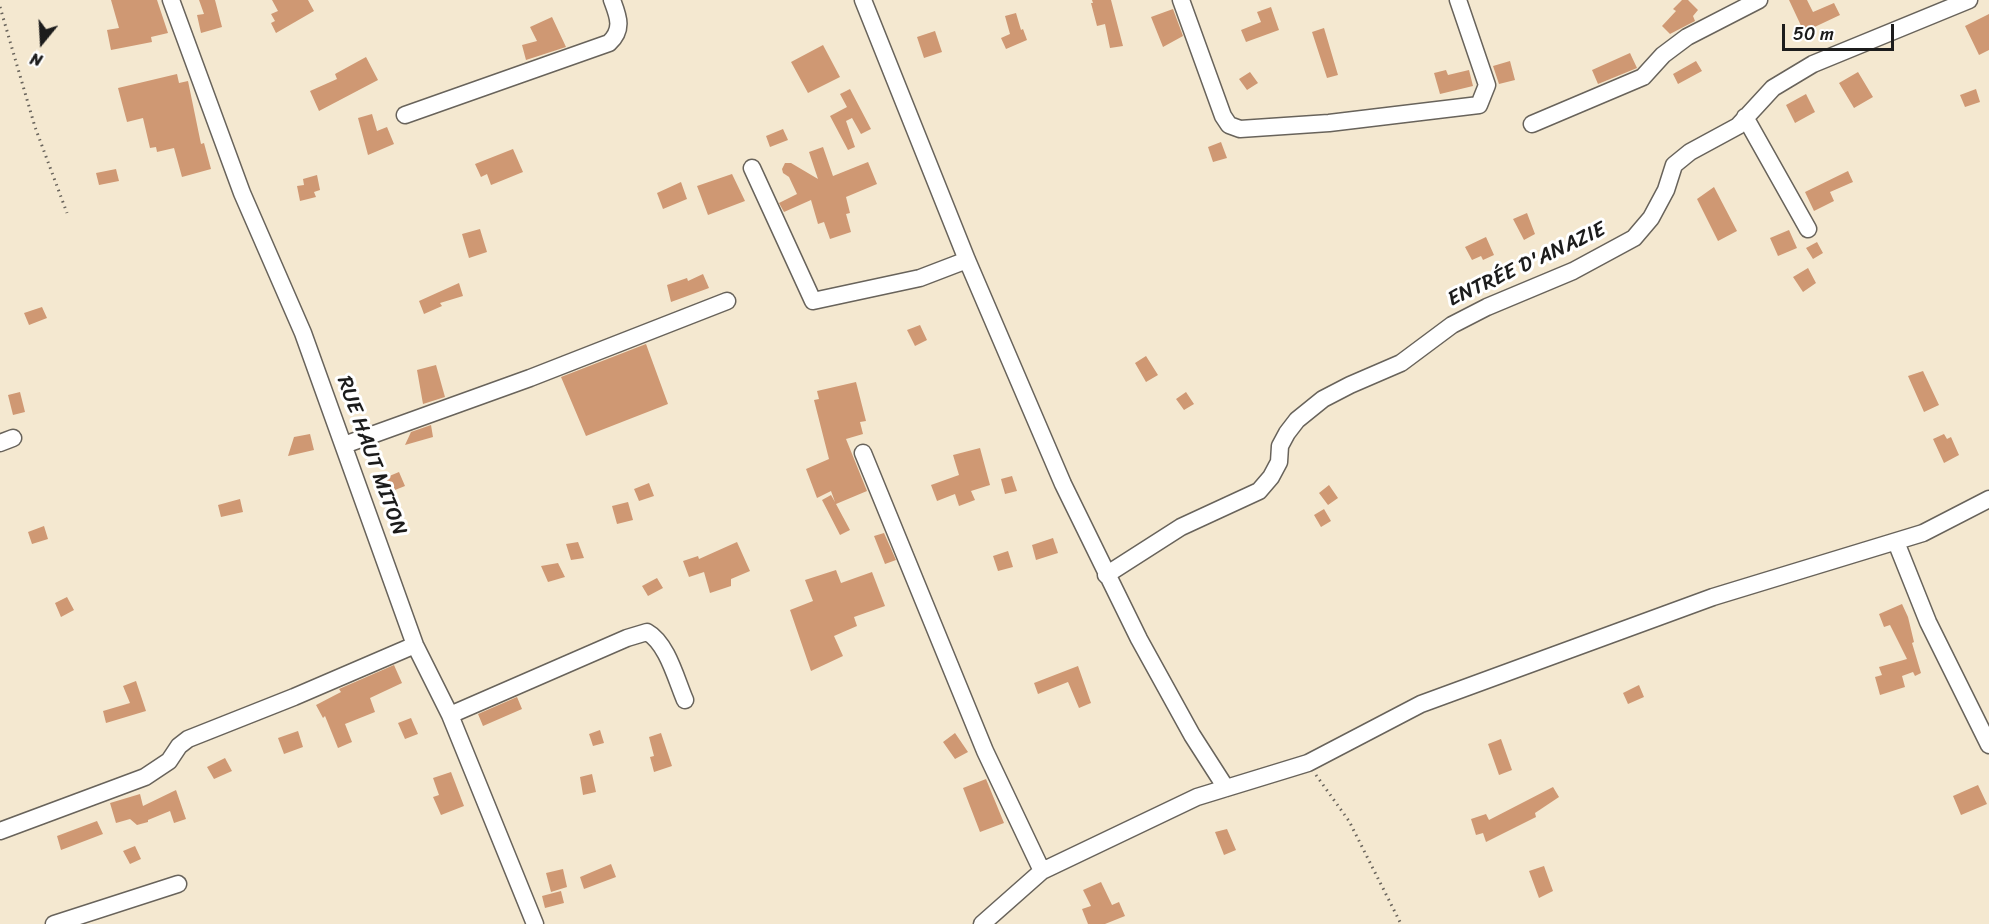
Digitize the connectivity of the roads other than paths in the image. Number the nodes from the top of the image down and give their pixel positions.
1 (171, 0) edge
2 (612, 0) edge
3 (863, 0) edge
4 (1181, 0) edge
5 (1458, 0) edge
6 (1759, 0) edge
7 (1969, 0) edge
8 (405, 115) dead end
9 (1745, 117) junction
10 (1532, 124) dead end
11 (752, 168) dead end
12 (1808, 229) dead end
13 (967, 260) junction
14 (727, 302) dead end
15 (344, 445) junction
16 (863, 453) dead end
17 (1989, 499) edge
18 (1896, 542) junction
19 (1106, 575) junction
20 (415, 645) junction
21 (685, 700) dead end
22 (450, 715) junction
23 (1989, 745) edge
24 (1226, 789) junction
25 (0, 831) edge
26 (1042, 871) junction
27 (178, 884) dead end
28 (54, 924) edge
29 (535, 924) edge
30 (982, 924) edge

1 - 15 street, RUE HAUT MITON
2 - 8 street
3 - 13 street
4 - 5 street
6 - 10 street
7 - 9 street, ENTRÉE D'ANAZIE
9 - 12 street
9 - 19 street, ENTRÉE D'ANAZIE
11 - 13 street
13 - 19 street
14 - 15 street
15 - 20 street, RUE HAUT MITON
16 - 26 street
17 - 18 street
18 - 23 street
18 - 24 street
19 - 24 street
20 - 22 street, RUE HAUT MITON
20 - 25 street
21 - 22 street
22 - 29 street, RUE HAUT MITON
24 - 26 street
26 - 30 street
27 - 28 street

